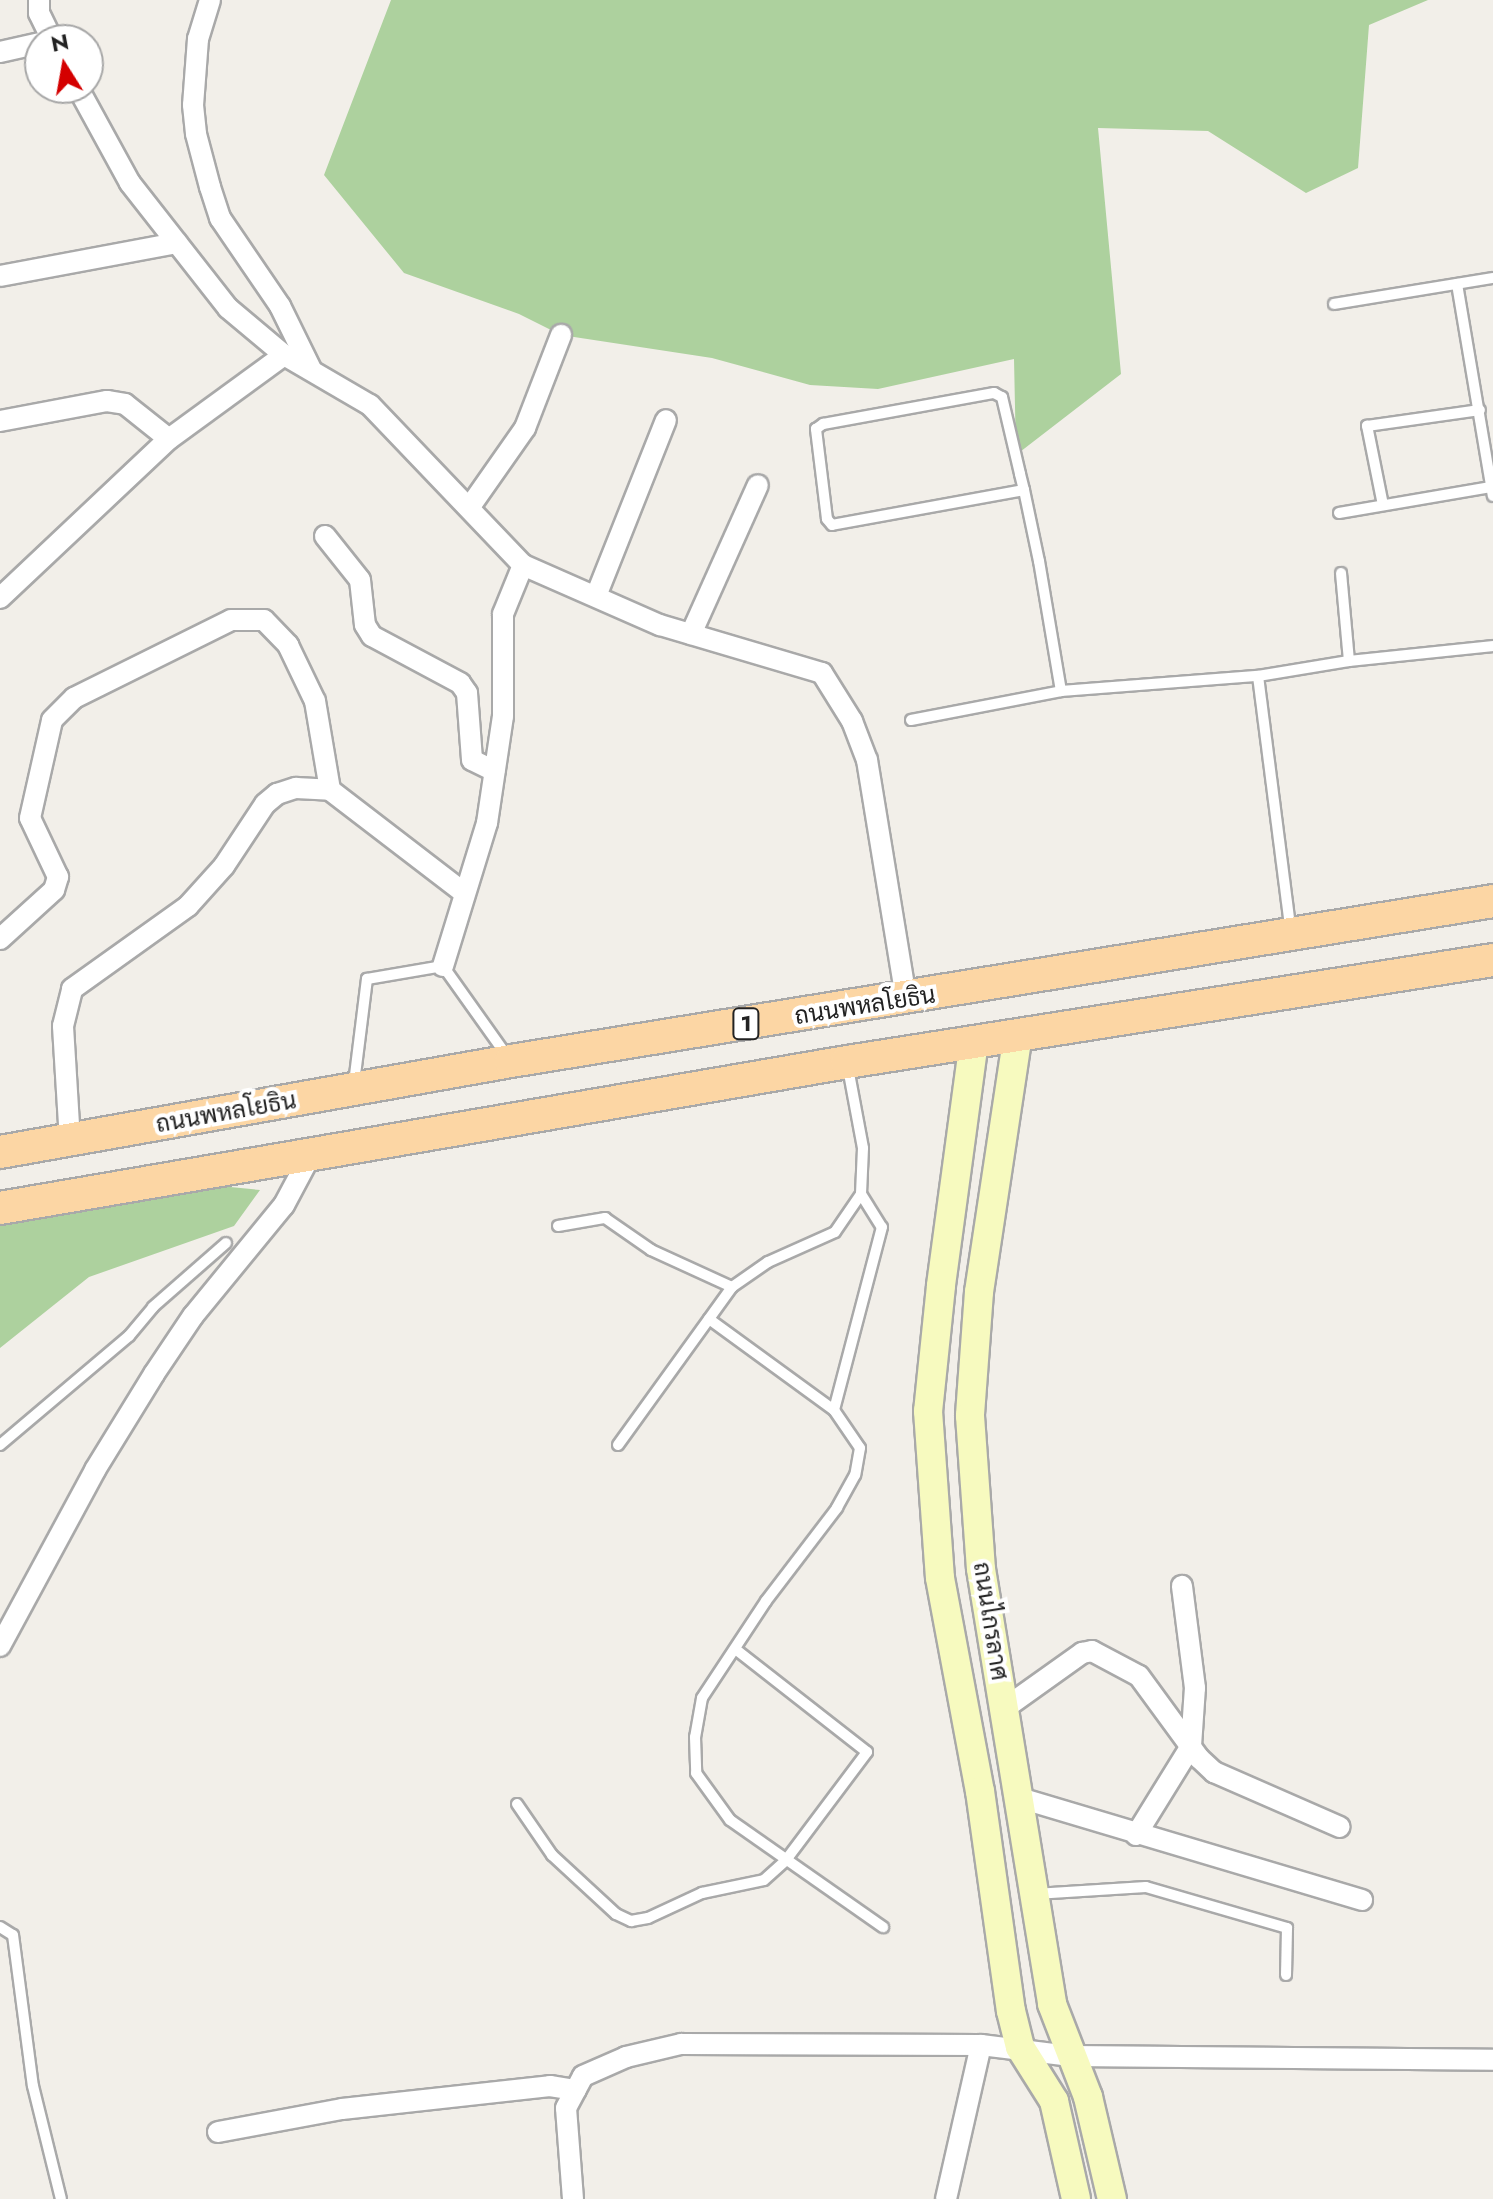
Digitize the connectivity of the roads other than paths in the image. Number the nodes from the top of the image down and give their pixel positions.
1 (39, 0) edge
2 (210, 0) edge
3 (44, 24) edge
4 (24, 47) edge
5 (0, 52) edge
6 (87, 104) edge
7 (177, 243) junction
8 (0, 276) edge
9 (1493, 278) edge
10 (1457, 284) junction
11 (1334, 304) dead end
12 (561, 335) dead end
13 (284, 355) junction
14 (311, 369) junction
15 (1480, 410) junction
16 (666, 420) dead end
17 (0, 421) edge
18 (169, 439) junction
19 (758, 485) dead end
20 (1024, 490) junction
21 (1492, 491) edge
22 (1383, 505) junction
23 (469, 508) junction
24 (1339, 513) dead end
25 (325, 536) dead end
26 (523, 565) junction
27 (1341, 573) dead end
28 (596, 596) junction
29 (0, 598) edge
30 (691, 634) junction
31 (1493, 646) edge
32 (1349, 661) junction
33 (1258, 676) junction
34 (1061, 691) junction
35 (911, 720) dead end
36 (495, 771) junction
37 (330, 790) junction
38 (464, 893) junction
39 (1493, 901) edge
40 (1292, 935) junction
41 (0, 939) edge
42 (1493, 960) edge
43 (443, 966) junction
44 (906, 999) junction
45 (1018, 1034) junction
46 (974, 1041) junction
47 (511, 1061) junction
48 (847, 1062) junction
49 (354, 1089) junction
50 (70, 1141) junction
51 (0, 1152) edge
52 (309, 1158) junction
53 (861, 1194) junction
54 (0, 1208) edge
55 (558, 1226) dead end
56 (226, 1243) dead end
57 (732, 1287) junction
58 (709, 1319) junction
59 (834, 1410) junction
60 (0, 1445) edge
61 (618, 1445) dead end
62 (1182, 1586) dead end
63 (0, 1646) edge
64 (735, 1649) junction
65 (1005, 1708) junction
66 (1191, 1746) junction
67 (1020, 1798) junction
68 (517, 1804) dead end
69 (1340, 1827) dead end
70 (1136, 1835) junction
71 (786, 1860) junction
72 (1035, 1894) junction
73 (1362, 1900) dead end
74 (0, 1927) edge
75 (883, 1927) dead end
76 (1286, 1975) dead end
77 (981, 2045) junction
78 (1020, 2047) junction
79 (1071, 2056) junction
80 (1493, 2060) edge
81 (576, 2090) junction
82 (218, 2132) dead end
83 (61, 2199) edge
84 (573, 2199) edge
85 (946, 2199) edge
86 (1076, 2199) edge
87 (1112, 2199) edge

1 - 3 street
2 - 14 street
4 - 5 street
6 - 7 street
7 - 8 street
7 - 13 street
9 - 10 lane
10 - 11 lane
10 - 15 lane
12 - 23 street
13 - 14 street
13 - 18 street
14 - 23 street
15 - 21 lane
15 - 22 lane
16 - 28 street
17 - 18 street
18 - 29 street
19 - 30 street
20 - 20 lane
20 - 34 lane
21 - 22 lane
22 - 24 lane
23 - 26 street
25 - 36 street
26 - 28 street
26 - 36 street
27 - 32 lane
28 - 30 street
30 - 44 street
31 - 32 lane
32 - 33 lane
33 - 34 lane
33 - 40 lane
34 - 35 lane
36 - 38 street
37 - 38 street
37 - 41 street
37 - 50 street
38 - 43 street
39 - 40 main road, ถนนพหลโยธิน / 1
40 - 44 main road, ถนนพหลโยธิน / 1
42 - 45 main road, 1
43 - 47 lane
43 - 49 lane
44 - 47 main road, ถนนพหลโยธิน / 1
45 - 46 main road, 1
45 - 65 main road, ถนนไกรลาศ
46 - 48 main road, 1
46 - 78 main road, ถนนไกรลาศ
47 - 49 main road, ถนนพหลโยธิน / 1
48 - 52 main road, 1
48 - 53 lane
49 - 50 main road, ถนนพหลโยธิน / 1
50 - 51 main road, ถนนพหลโยธิน / 1
52 - 54 main road, 1
52 - 63 street
53 - 57 lane
53 - 59 lane
55 - 57 lane
56 - 60 lane
57 - 58 lane
58 - 59 lane
58 - 61 lane
59 - 64 lane
62 - 66 street
64 - 71 lane
64 - 71 lane
65 - 66 street
65 - 67 main road, ถนนไกรลาศ
66 - 69 street
66 - 70 street
67 - 70 street
67 - 72 main road, ถนนไกรลาศ
68 - 71 lane
70 - 73 street
71 - 75 lane
72 - 76 lane
72 - 79 main road, ถนนไกรลาศ
74 - 83 lane
77 - 78 street
77 - 81 street
77 - 85 street
78 - 79 street
78 - 86 main road, ถนนไกรลาศ
79 - 80 street
79 - 87 main road, ถนนไกรลาศ
81 - 82 street
81 - 84 street

